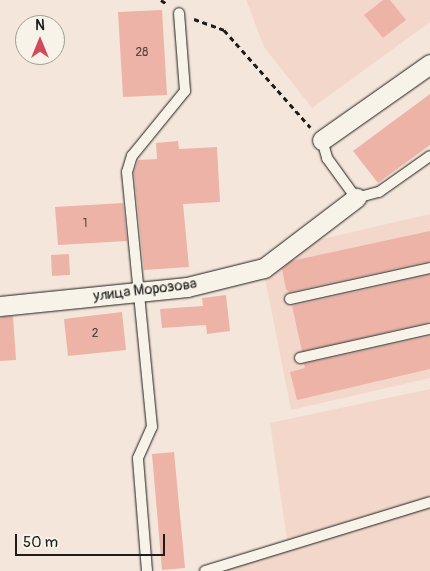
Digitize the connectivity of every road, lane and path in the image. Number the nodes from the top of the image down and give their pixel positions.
1 (161, 0) edge
2 (179, 13) junction
3 (430, 64) edge
4 (322, 140) junction
5 (430, 156) edge
6 (356, 198) junction
7 (430, 268) edge
8 (137, 292) junction
9 (290, 299) dead end
10 (0, 306) edge
11 (430, 329) edge
12 (300, 358) dead end
13 (430, 502) edge
14 (146, 571) edge
15 (205, 571) edge

1 - 2 path
2 - 4 path
2 - 8 lane
3 - 4 street
4 - 6 lane
5 - 6 lane
6 - 8 street, улица Морозова
7 - 9 lane
8 - 10 street, улица Морозова
8 - 14 lane
11 - 12 lane
13 - 15 lane

